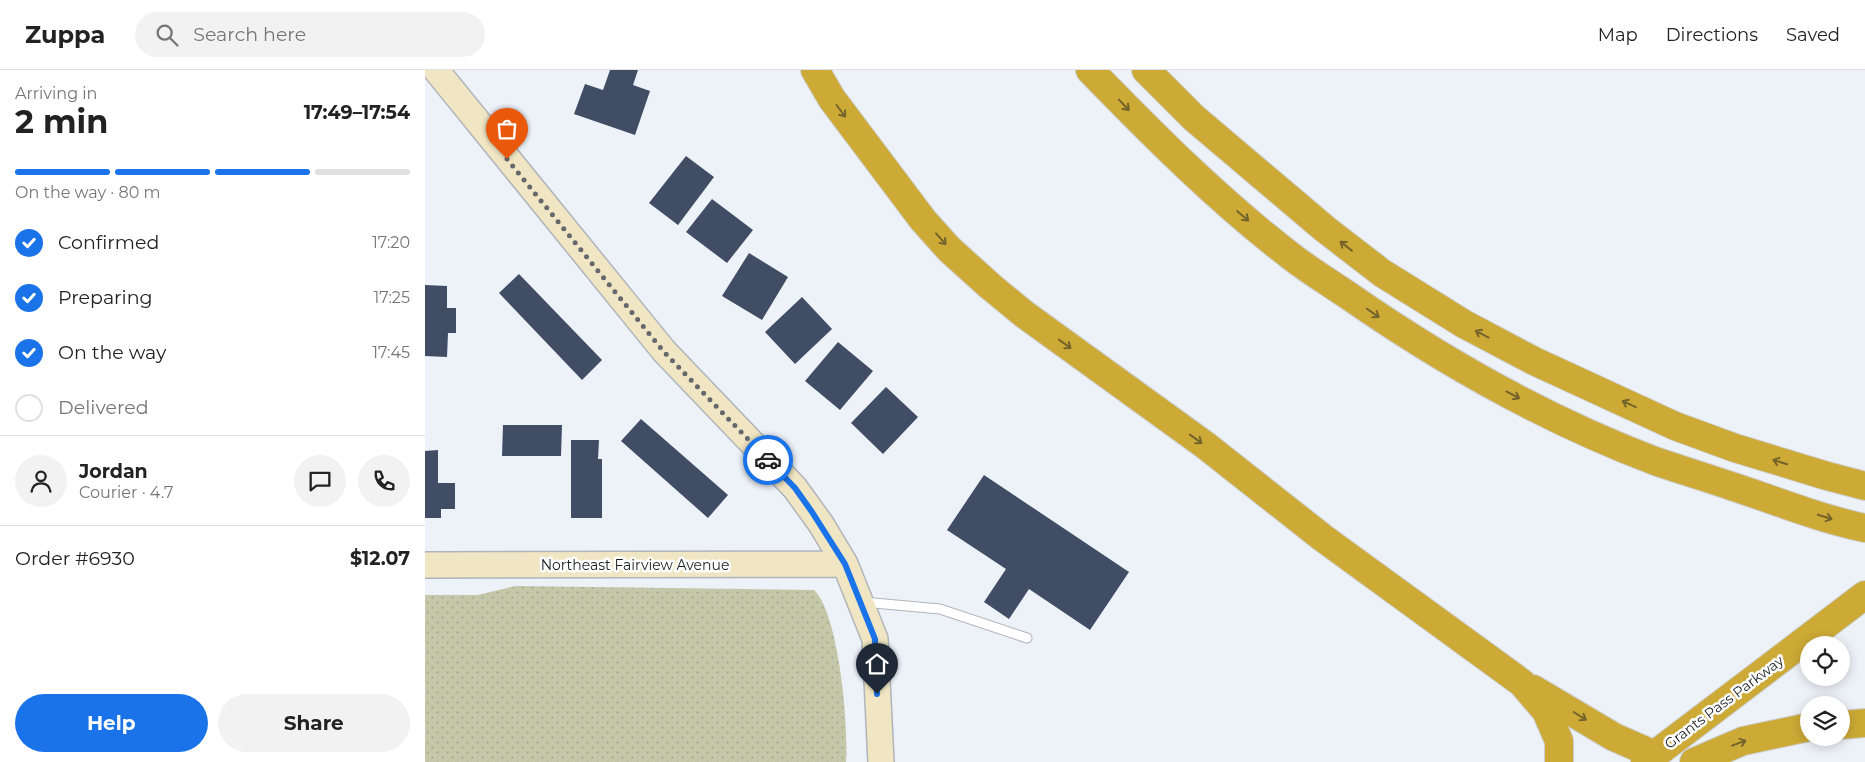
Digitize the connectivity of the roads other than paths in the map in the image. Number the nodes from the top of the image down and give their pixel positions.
1 (436, 70) edge
2 (815, 70) edge
3 (1090, 70) edge
4 (1147, 70) edge
5 (1865, 486) edge
6 (1865, 528) edge
7 (845, 564) junction
8 (425, 566) edge
9 (1865, 595) edge
10 (860, 602) junction
11 (1027, 638) dead end
12 (1522, 683) junction
13 (1865, 723) edge
14 (1850, 724) edge
15 (1800, 729) edge
16 (1649, 760) edge
17 (881, 762) edge
18 (1559, 762) edge
19 (1694, 762) edge

1 - 7 street
2 -> 12 highway
3 -> 6 highway
5 -> 4 highway
7 - 8 street, Northeast Fairview Avenue
7 - 10 street
9 - 16 highway, Grants Pass Parkway
10 - 11 lane
10 - 17 street
12 -> 16 highway
12 - 18 highway
13 - 14 highway
19 -> 15 highway

